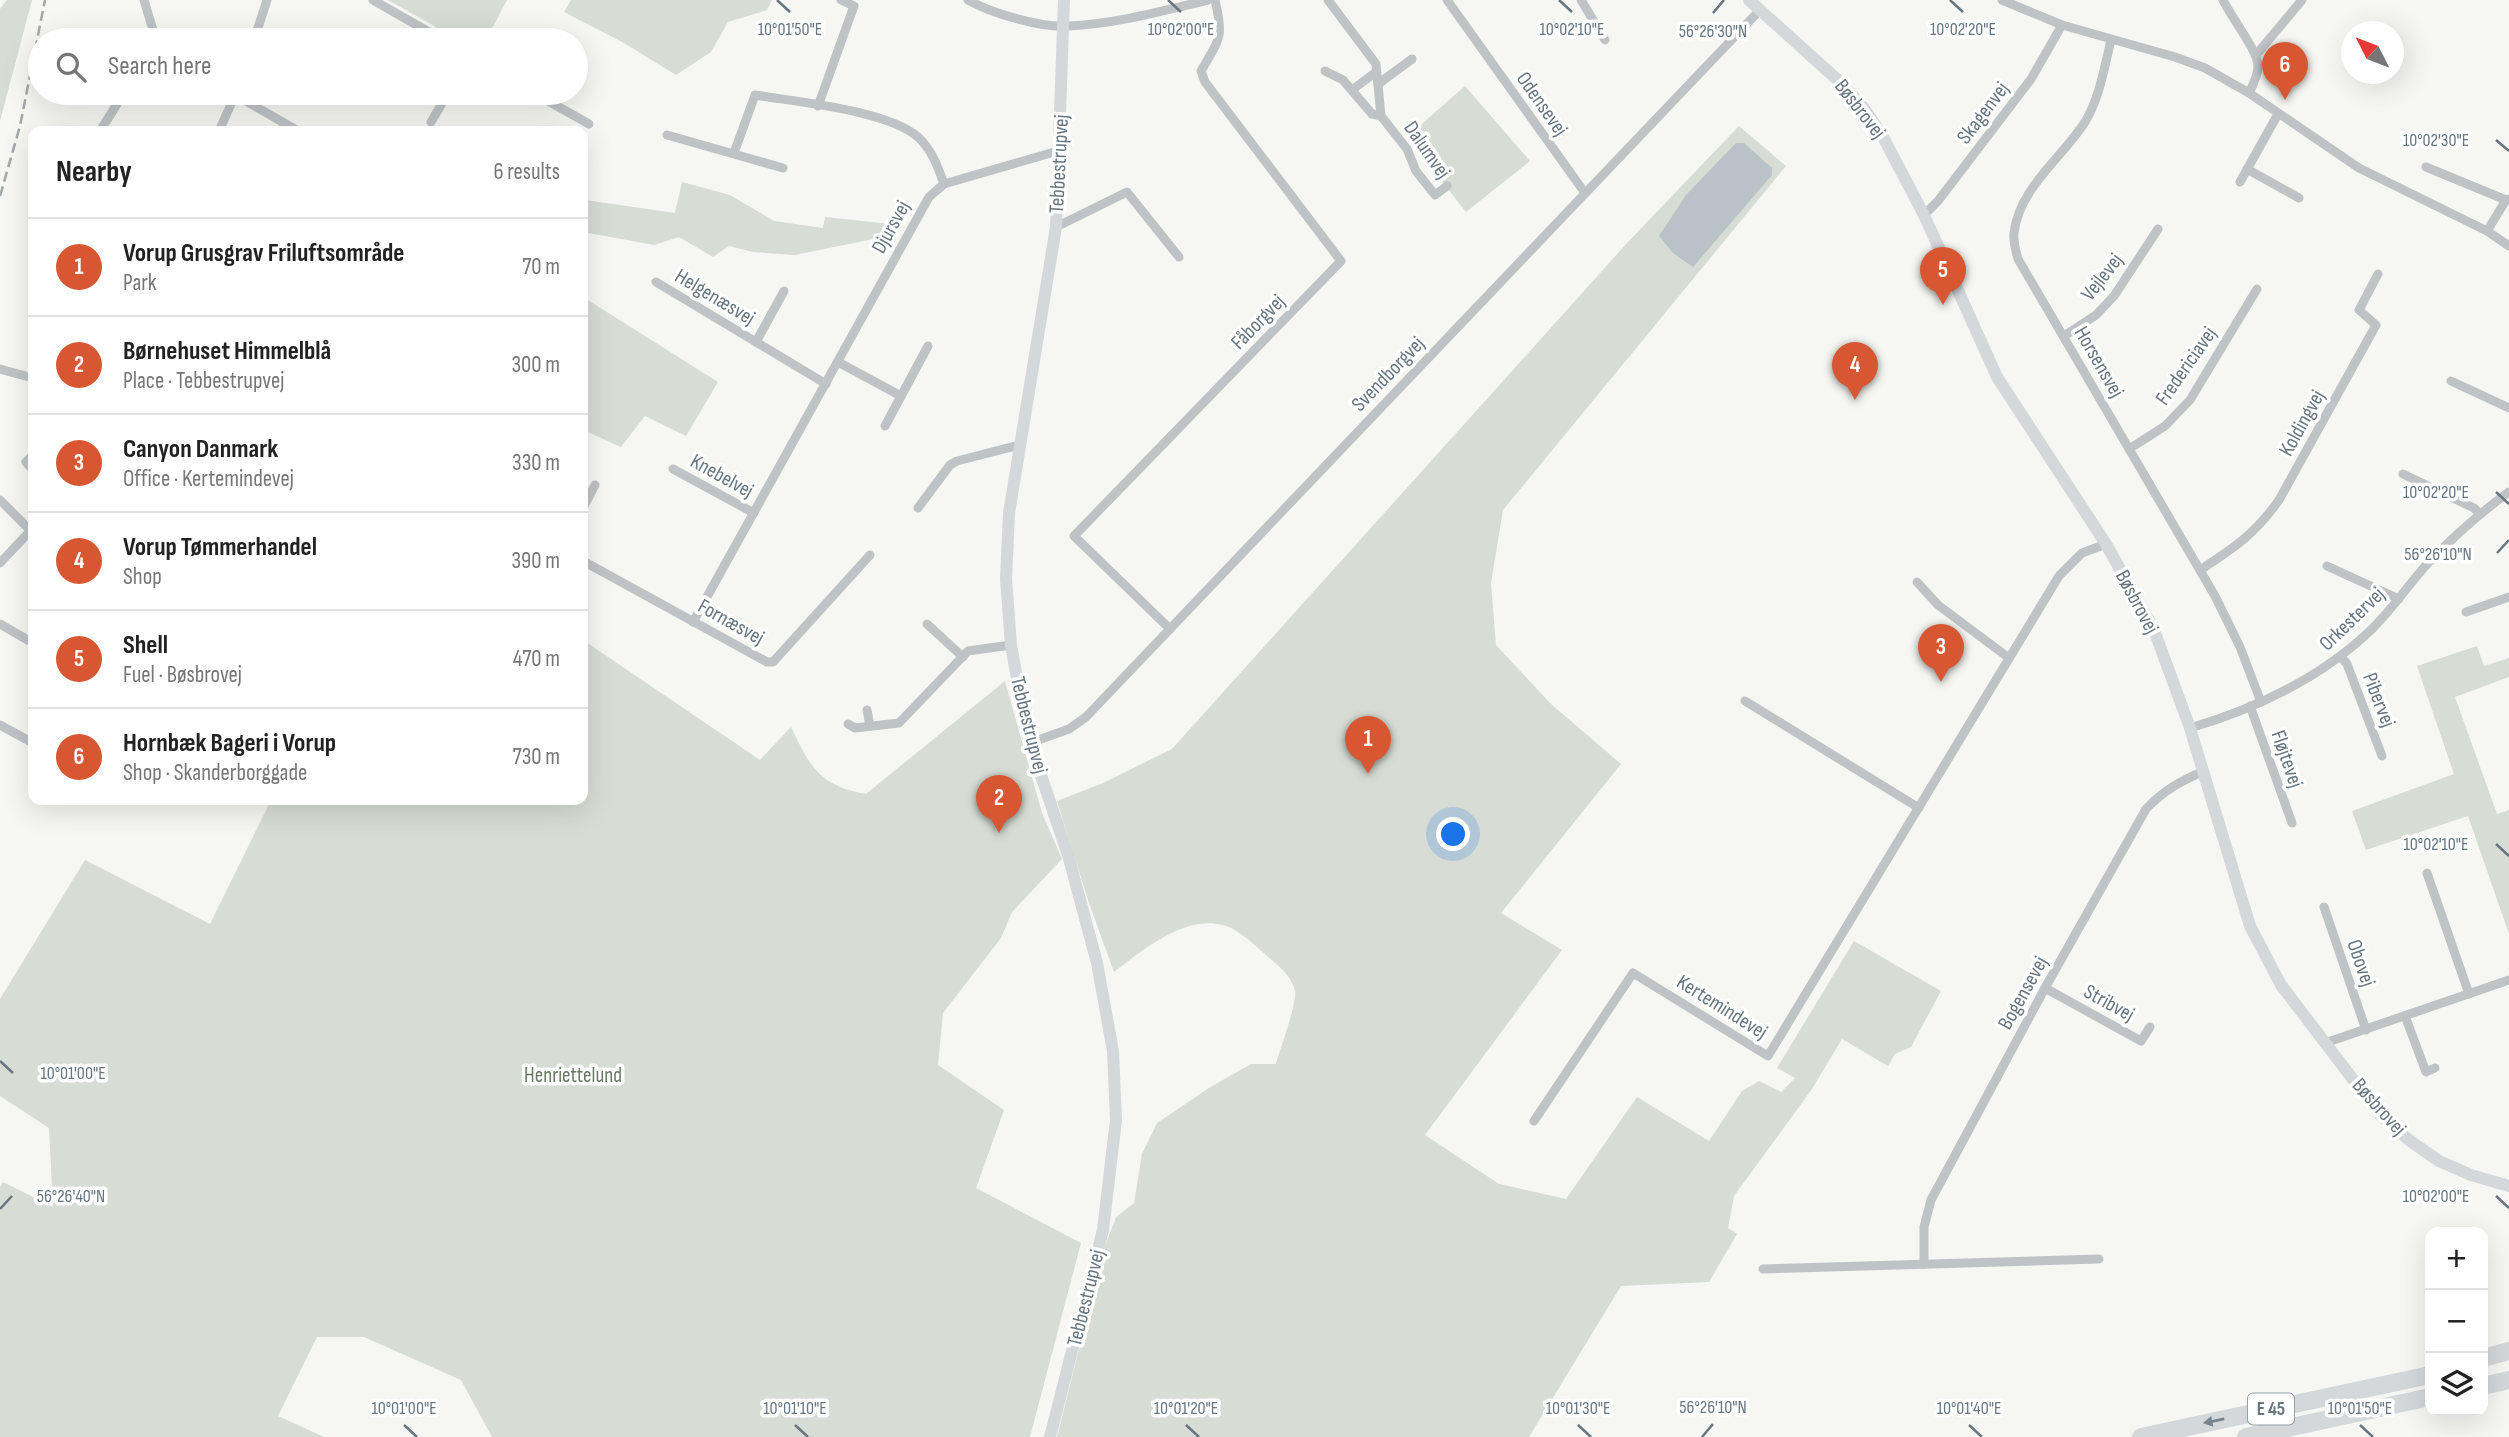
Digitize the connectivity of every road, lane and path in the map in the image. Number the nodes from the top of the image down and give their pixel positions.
1 (144, 0) edge
2 (267, 0) edge
3 (373, 0) edge
4 (841, 0) edge
5 (968, 0) edge
6 (1064, 0) edge
7 (1208, 0) edge
8 (1215, 0) edge
9 (1328, 0) edge
10 (1447, 0) edge
11 (1581, 0) edge
12 (1749, 0) edge
13 (2002, 0) edge
14 (2224, 0) edge
15 (2302, 0) edge
16 (1760, 10) junction
17 (2062, 25) junction
18 (1065, 27) junction
19 (152, 28) edge
20 (258, 28) edge
21 (422, 28) edge
22 (1605, 40) dead end
23 (2111, 40) junction
24 (2256, 55) junction
25 (1412, 59) dead end
26 (1325, 71) dead end
27 (1377, 72) junction
28 (1378, 84) junction
29 (1352, 90) junction
30 (2249, 93) junction
31 (116, 105) edge
32 (230, 105) edge
33 (255, 105) edge
34 (442, 105) edge
35 (555, 105) edge
36 (818, 106) junction
37 (2278, 114) junction
38 (1381, 116) junction
39 (431, 122) dead end
40 (589, 124) dead end
41 (103, 126) edge
42 (221, 126) edge
43 (290, 126) edge
44 (667, 135) dead end
45 (1060, 150) junction
46 (734, 153) junction
47 (2426, 167) dead end
48 (783, 168) dead end
49 (2247, 169) junction
50 (2240, 182) dead end
51 (944, 184) junction
52 (1447, 186) dead end
53 (1585, 193) junction
54 (2299, 198) dead end
55 (2507, 199) edge
56 (1924, 215) junction
57 (1056, 227) junction
58 (2158, 229) dead end
59 (2487, 231) junction
60 (2509, 246) edge
61 (1179, 257) dead end
62 (2378, 274) dead end
63 (656, 282) dead end
64 (2257, 289) dead end
65 (784, 291) dead end
66 (2064, 336) junction
67 (756, 342) junction
68 (928, 346) dead end
69 (838, 362) junction
70 (0, 369) edge
71 (28, 377) edge
72 (2451, 381) dead end
73 (826, 384) junction
74 (901, 396) junction
75 (2509, 408) edge
76 (885, 426) dead end
77 (1019, 446) junction
78 (2129, 449) junction
79 (673, 469) dead end
80 (2403, 474) dead end
81 (595, 485) dead end
82 (2509, 492) edge
83 (588, 498) edge
84 (0, 500) edge
85 (918, 508) dead end
86 (754, 513) junction
87 (2480, 514) junction
88 (28, 526) edge
89 (28, 534) edge
90 (2106, 544) junction
91 (870, 555) dead end
92 (0, 563) edge
93 (588, 564) edge
94 (2327, 566) dead end
95 (2200, 570) junction
96 (1917, 582) dead end
97 (2509, 597) edge
98 (2399, 599) junction
99 (2466, 612) dead end
100 (693, 622) junction
101 (0, 624) edge
102 (927, 624) dead end
103 (1170, 629) junction
104 (28, 640) edge
105 (1011, 645) junction
106 (963, 657) junction
107 (2341, 657) junction
108 (2009, 658) junction
109 (1745, 701) dead end
110 (2261, 702) junction
111 (2250, 706) junction
112 (867, 710) dead end
113 (848, 724) dead end
114 (0, 725) edge
115 (870, 726) junction
116 (2190, 728) junction
117 (28, 740) edge
118 (1030, 743) junction
119 (2382, 757) dead end
120 (2204, 771) junction
121 (1919, 808) junction
122 (2291, 823) dead end
123 (2427, 873) dead end
124 (2324, 907) dead end
125 (2509, 980) edge
126 (2045, 988) junction
127 (2469, 994) junction
128 (2405, 1016) junction
129 (2150, 1027) dead end
130 (2366, 1030) junction
131 (2325, 1044) junction
132 (2435, 1068) dead end
133 (1534, 1121) dead end
134 (2509, 1186) edge
135 (2099, 1259) dead end
136 (1924, 1264) junction
137 (1763, 1269) dead end
138 (2509, 1351) edge
139 (2509, 1357) edge
140 (2488, 1359) edge
141 (2488, 1360) edge
142 (2425, 1375) edge
143 (2509, 1380) edge
144 (2488, 1385) edge
145 (2425, 1398) edge
146 (1050, 1437) edge
147 (2141, 1437) edge
148 (2246, 1437) edge

1 - 19 street
2 - 20 street
3 - 21 street
4 - 36 street
5 - 18 street
6 - 18 street, Tebbestrupvej
7 - 18 street
8 - 103 street, Fåborgvej
9 - 27 street, Dalumvej
10 - 53 street, Odensevej
11 - 22 street
12 - 16 street, Bøsbrovej
13 - 17 street
14 - 24 street
15 - 24 street
16 - 53 street, Svendborgvej
16 - 56 street, Bøsbrovej
17 - 23 street
17 - 56 street, Skagenvej
18 - 45 street, Tebbestrupvej
23 - 30 street
23 - 66 street, Horsensvej
24 - 30 street
25 - 28 street
26 - 29 street, Dalumvej
27 - 28 street, Dalumvej
27 - 29 street
28 - 38 street, Dalumvej
29 - 38 street, Dalumvej
30 - 37 street
31 - 41 street
32 - 42 street
33 - 43 street
34 - 39 street
35 - 40 street
36 - 46 street
36 - 51 street
37 - 49 street
37 - 59 street
38 - 52 street, Dalumvej
44 - 46 street
45 - 51 street
45 - 57 street, Tebbestrupvej
46 - 48 street
47 - 55 street
49 - 50 street
49 - 54 street
51 - 69 street, Djursvej
53 - 103 street, Svendborgvej
55 - 59 street
56 - 90 street, Bøsbrovej
57 - 61 street
57 - 77 street, Tebbestrupvej
58 - 66 street, Vejlevej
59 - 60 street
62 - 95 street, Koldingvej
63 - 67 street, Helgenæsvej
64 - 78 street, Fredericiavej
65 - 67 street, Helgenæsvej
66 - 78 street, Horsensvej
67 - 73 street, Helgenæsvej
68 - 74 street
69 - 73 street, Djursvej
69 - 74 street
70 - 71 street
72 - 75 street
73 - 86 street, Djursvej
74 - 76 street
77 - 85 street
77 - 105 street, Tebbestrupvej
78 - 95 street, Horsensvej
79 - 86 street, Knebelvej
80 - 87 street
81 - 83 street
82 - 87 street, Orkestervej
84 - 88 street
86 - 100 street, Djursvej
87 - 98 street, Orkestervej
89 - 92 street
90 - 108 street, Kertemindevej
90 - 116 street, Bøsbrovej
91 - 100 street, Fornæsvej
93 - 100 street, Fornæsvej
94 - 98 street
95 - 110 street, Horsensvej
96 - 108 street
97 - 99 street
98 - 107 street, Orkestervej
101 - 104 street
102 - 106 street
103 - 118 street, Svendborgvej
105 - 106 street
105 - 118 street, Tebbestrupvej
106 - 115 street
107 - 110 street, Orkestervej
107 - 119 street, Pibervej
108 - 121 street, Kertemindevej
109 - 121 street
110 - 111 street, Orkestervej
111 - 116 street, Orkestervej
111 - 122 street, Fløjtevej
112 - 115 street
113 - 115 street
114 - 117 street
116 - 120 street, Bøsbrovej
118 - 146 street, Tebbestrupvej
120 - 126 street, Bogensevej
120 - 131 street, Bøsbrovej
121 - 133 street, Kertemindevej
123 - 127 street
124 - 130 street, Obovej
125 - 127 street
126 - 129 street, Stribvej
126 - 136 street, Bogensevej
127 - 128 street
128 - 130 street
128 - 132 street
130 - 131 street
131 - 134 street, Bøsbrovej
135 - 136 street
136 - 137 street
138 - 140 highway
139 - 141 highway
142 -> 147 highway, E 45
143 - 144 highway
145 - 148 highway, E 45

